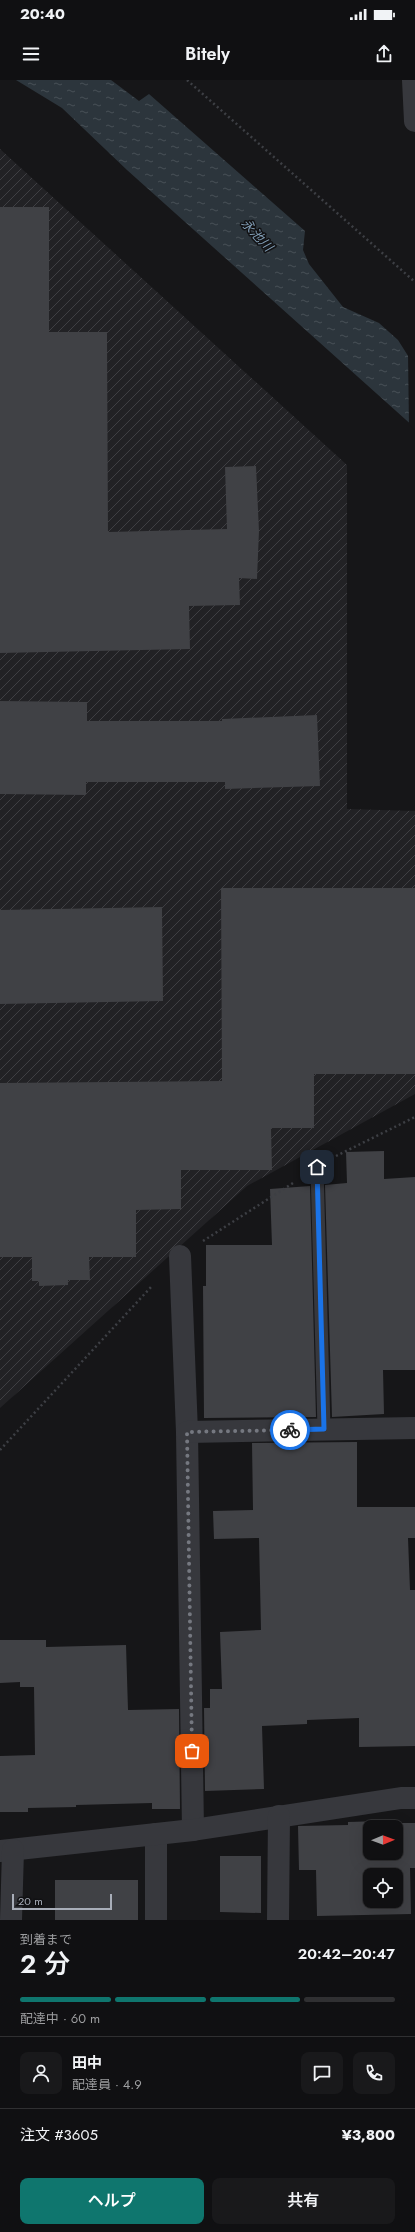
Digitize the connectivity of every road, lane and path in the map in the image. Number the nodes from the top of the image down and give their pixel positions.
1 (187, 80) edge
2 (413, 80) edge
3 (415, 121) edge
4 (415, 282) edge
5 (317, 1167) dead end
6 (180, 1256) joint
7 (415, 1428) edge
8 (324, 1429) junction
9 (187, 1432) junction
10 (0, 1450) edge
11 (415, 1798) edge
12 (279, 1816) junction
13 (193, 1830) junction
14 (156, 1834) junction
15 (6, 1851) edge
16 (11, 1920) edge
17 (156, 1920) edge
18 (278, 1920) edge

1 - 4 path
2 - 3 street
5 - 8 lane
6 - 9 street
6 - 10 path
7 - 8 street
8 - 9 street
9 - 13 street
11 - 12 street
12 - 13 street
12 - 18 street
13 - 14 street
14 - 15 street
14 - 17 street
15 - 16 street

